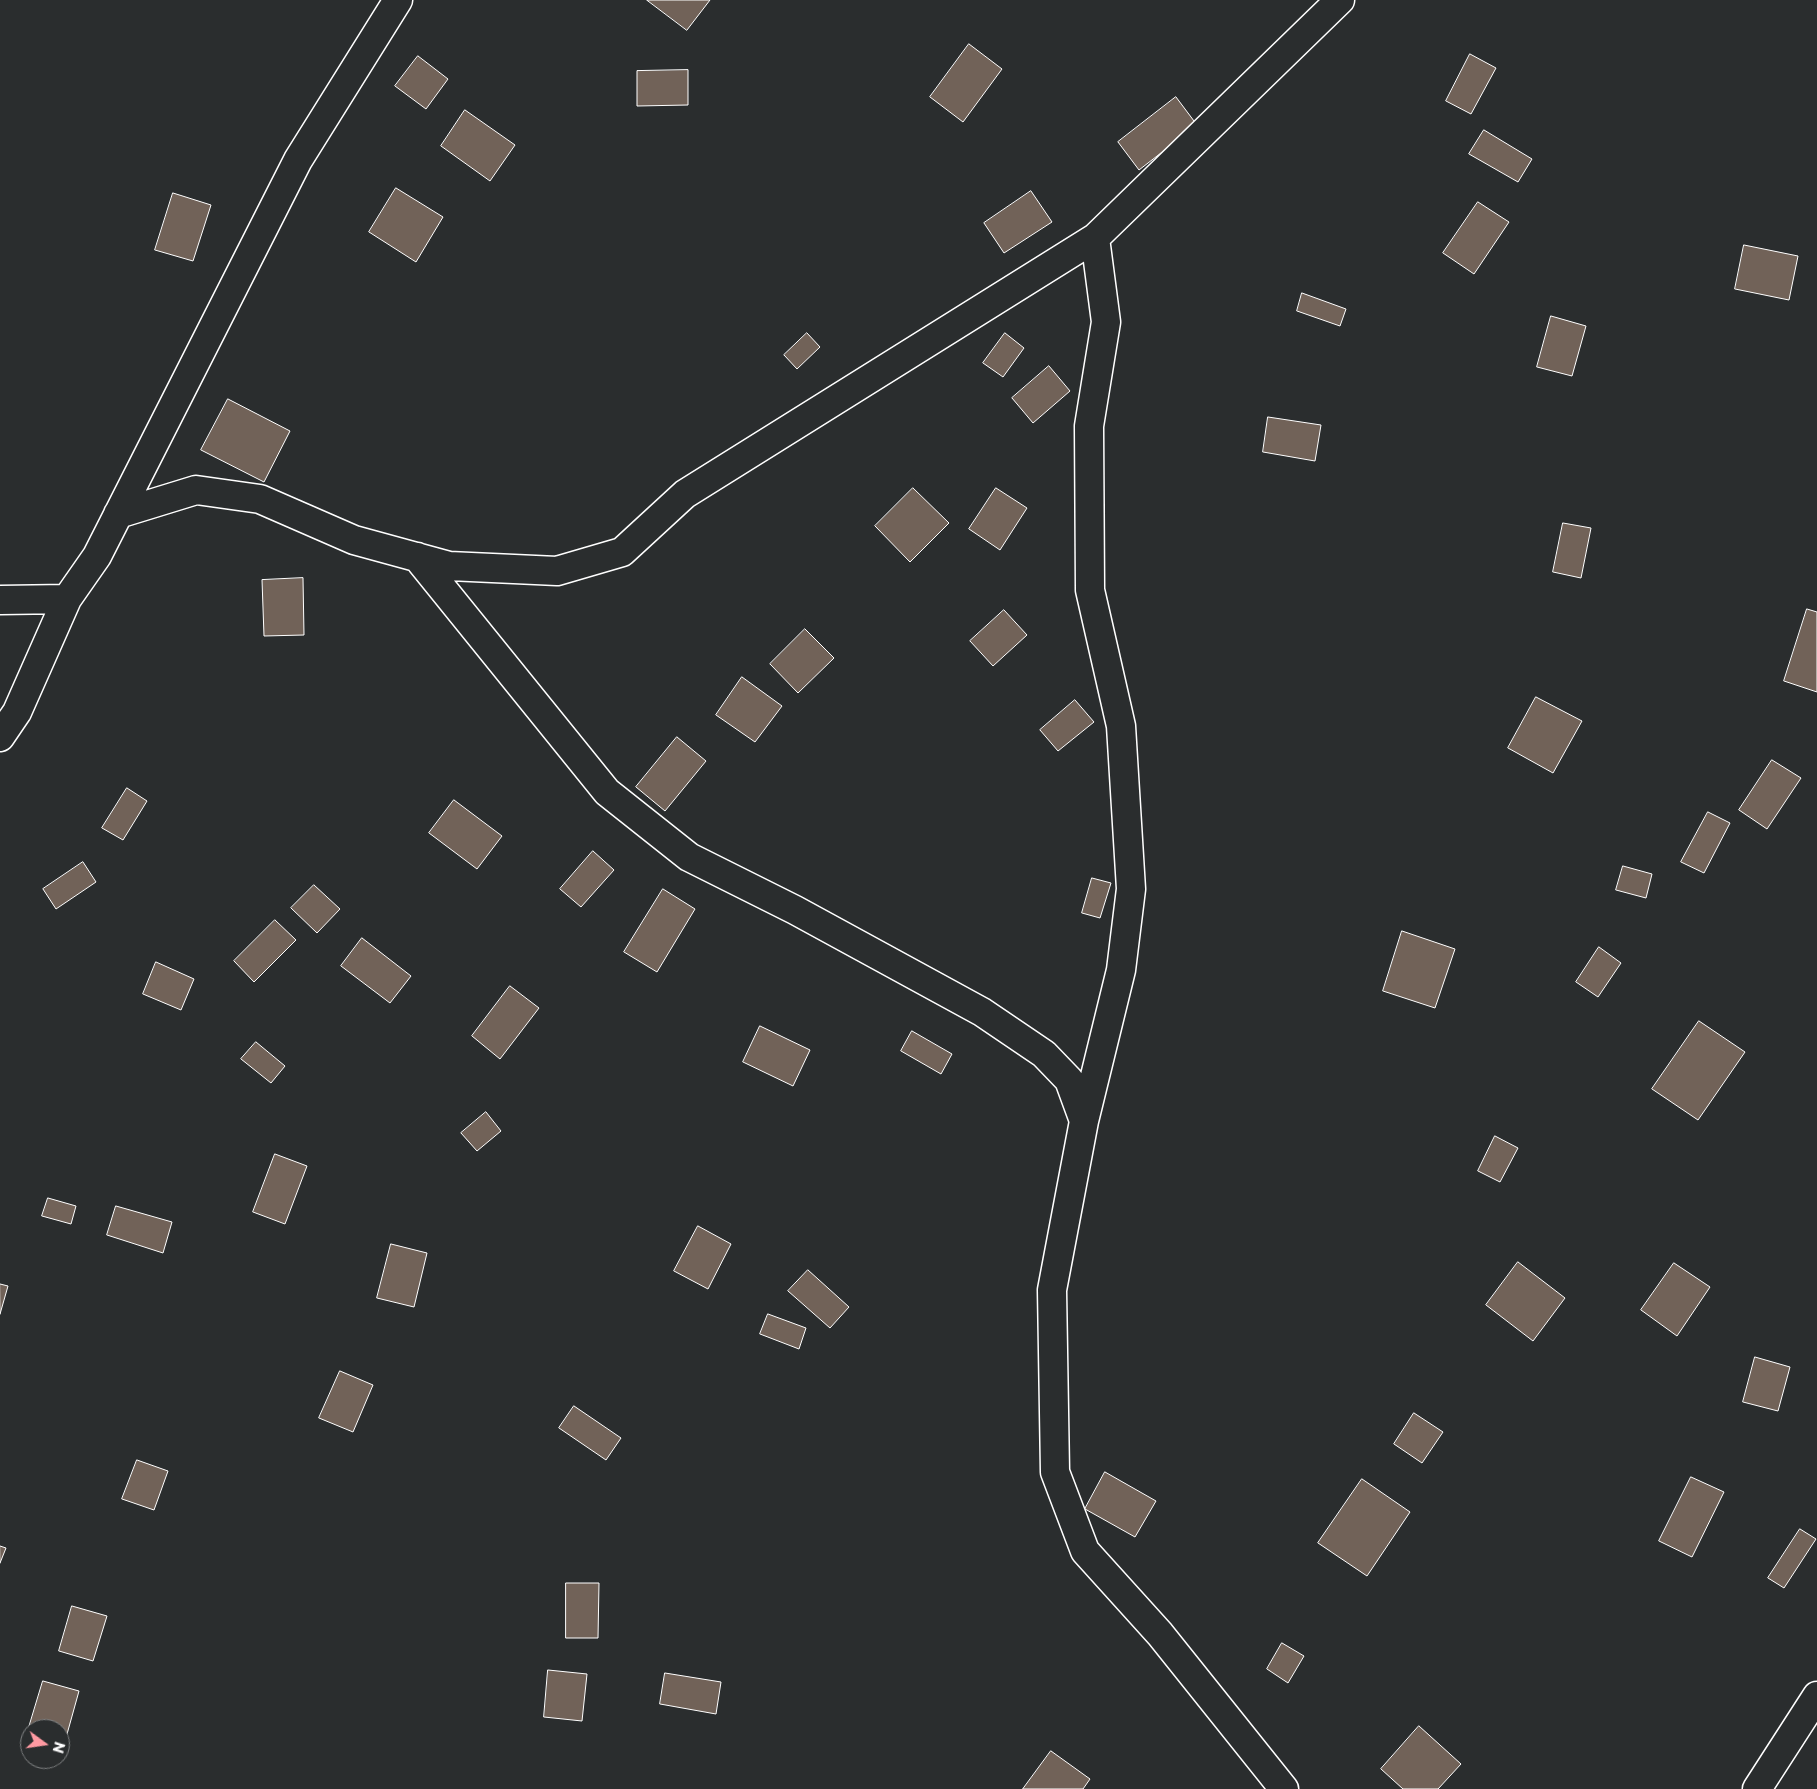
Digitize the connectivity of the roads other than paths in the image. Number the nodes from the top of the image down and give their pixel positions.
1 (398, 0) edge
2 (1340, 0) edge
3 (1095, 238) junction
4 (118, 514) junction
5 (417, 557) junction
6 (67, 599) junction
7 (0, 600) edge
8 (0, 736) edge
9 (1084, 1121) junction
10 (1817, 1696) edge
11 (1284, 1789) edge
12 (1757, 1789) edge

1 - 4 street
2 - 3 street
3 - 5 street
3 - 9 street
4 - 5 street
4 - 6 street
5 - 9 street
6 - 7 street
6 - 8 street
9 - 11 street
10 - 12 street

